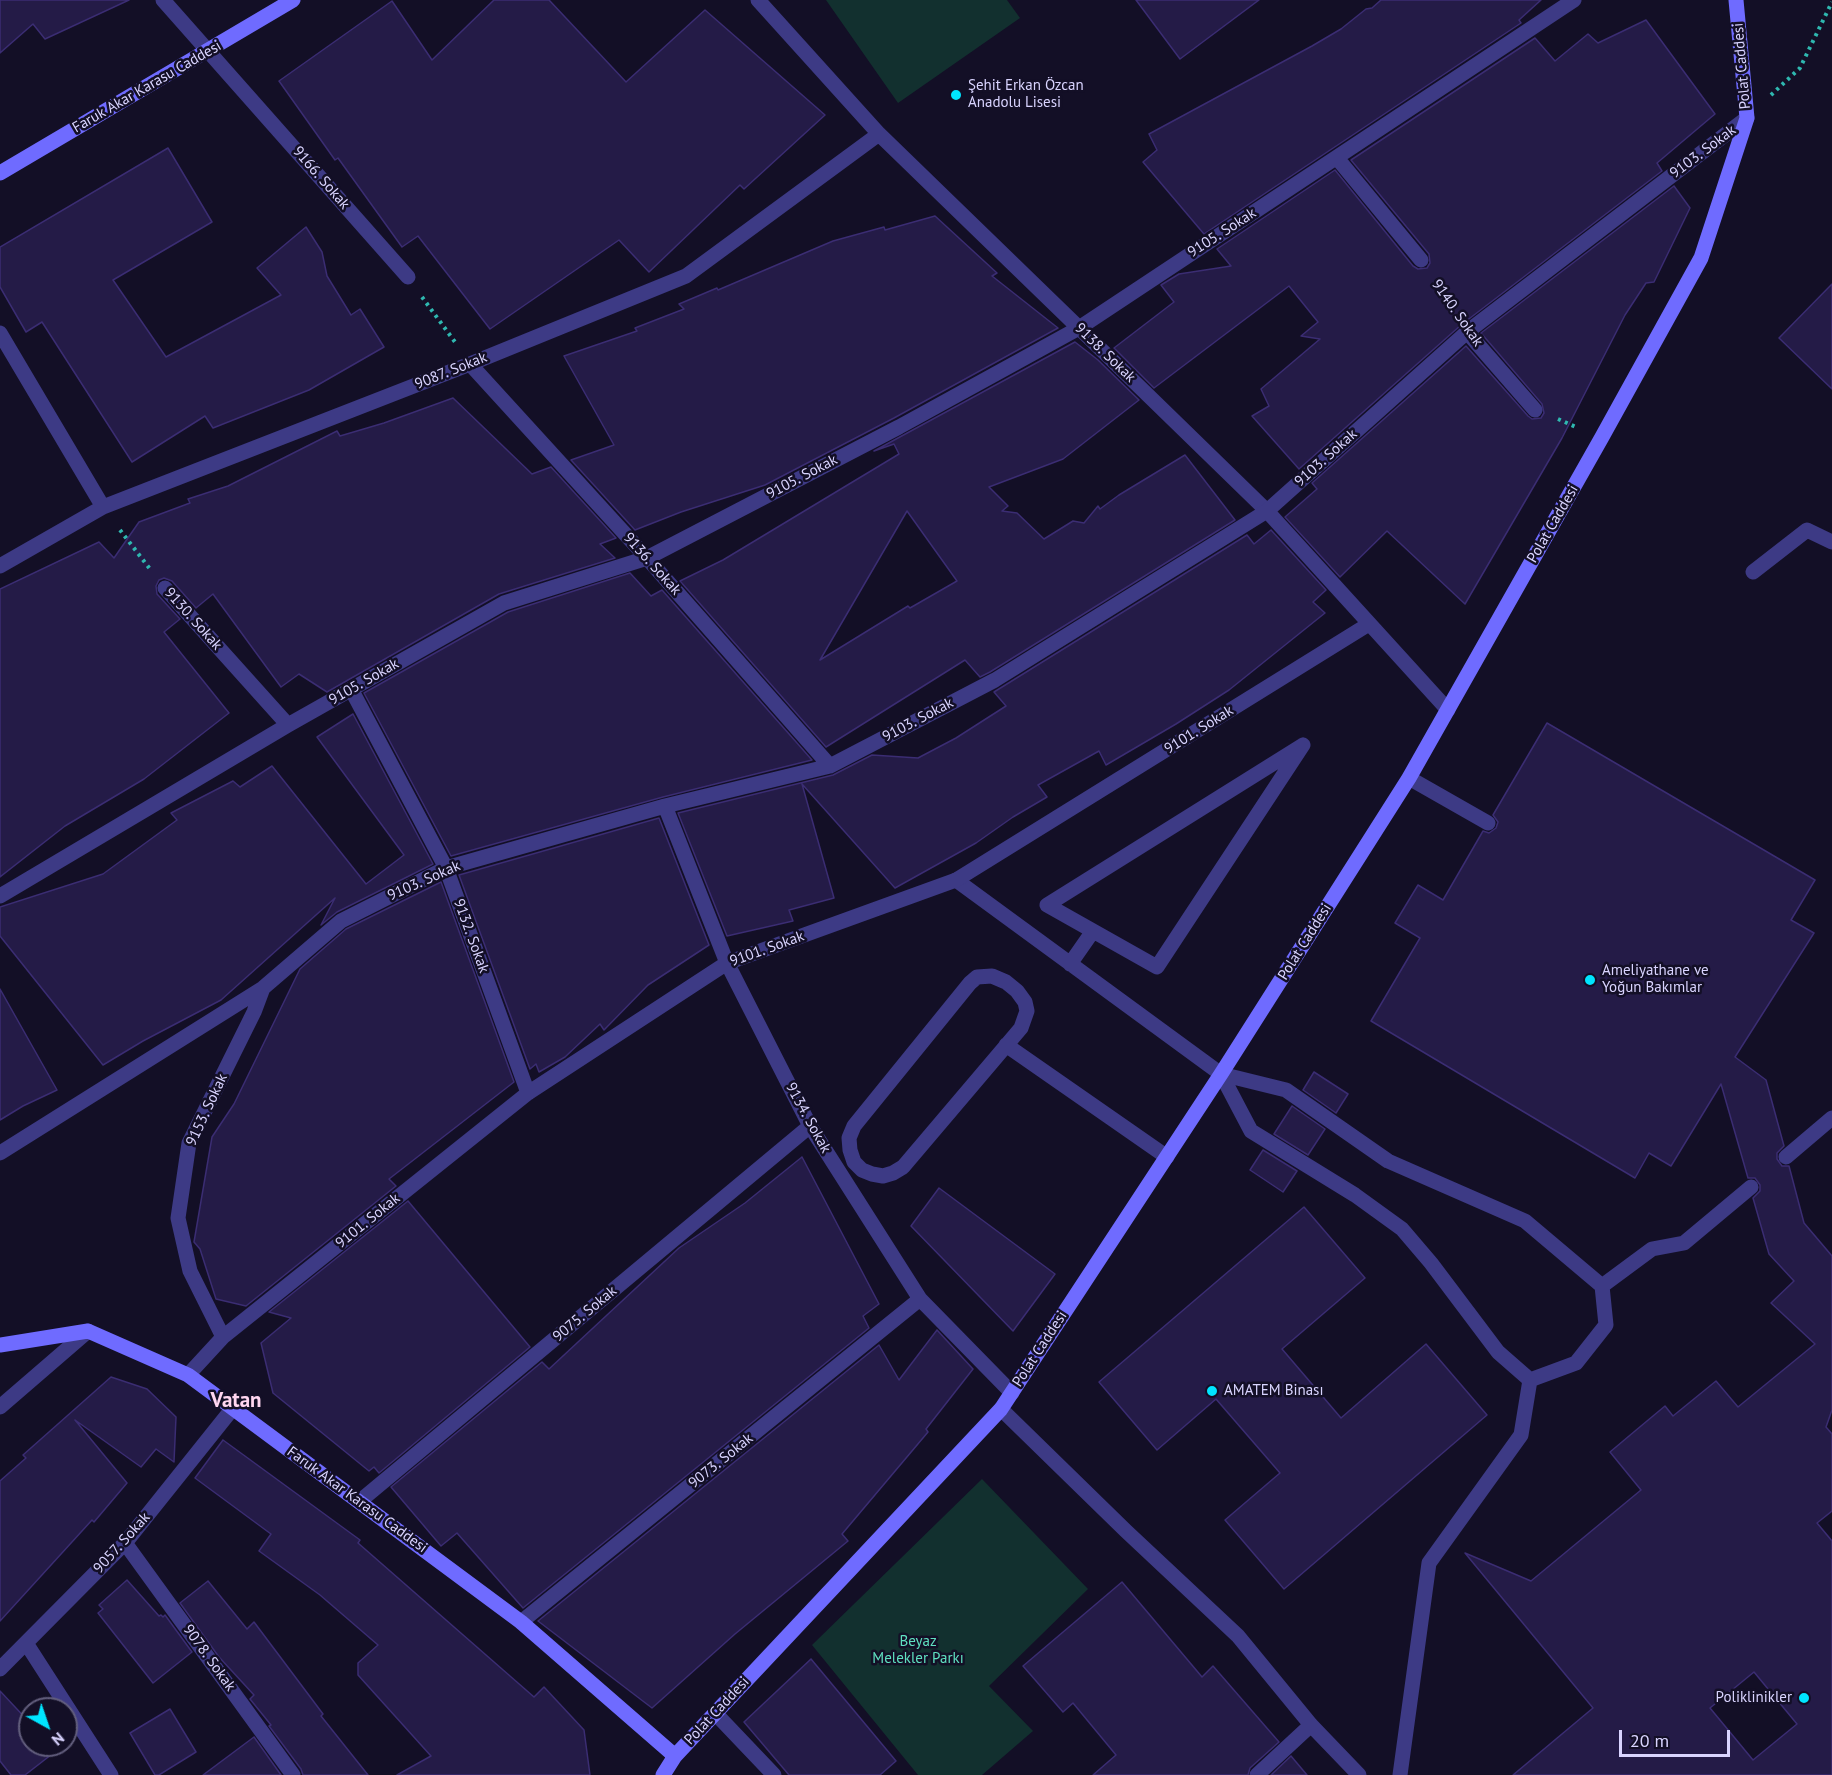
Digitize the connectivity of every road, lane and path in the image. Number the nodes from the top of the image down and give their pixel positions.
1 (163, 0) edge
2 (293, 0) edge
3 (758, 0) edge
4 (1574, 0) edge
5 (1736, 0) edge
6 (1832, 2) edge
7 (209, 51) junction
8 (1747, 118) junction
9 (879, 134) junction
10 (1337, 158) junction
11 (0, 173) edge
12 (1421, 260) joint
13 (408, 277) joint
14 (1079, 328) junction
15 (1467, 332) junction
16 (0, 333) edge
17 (470, 364) junction
18 (1535, 410) joint
19 (1602, 438) junction
20 (103, 507) junction
21 (1267, 511) junction
22 (1832, 542) edge
23 (647, 558) junction
24 (0, 566) edge
25 (1753, 572) dead end
26 (165, 588) joint
27 (1369, 624) junction
28 (351, 689) junction
29 (1448, 710) junction
30 (288, 725) junction
31 (830, 766) junction
32 (1409, 778) junction
33 (665, 806) junction
34 (1488, 823) dead end
35 (446, 868) junction
36 (956, 880) junction
37 (0, 896) edge
38 (1093, 931) junction
39 (727, 963) junction
40 (1070, 964) junction
41 (263, 988) junction
42 (1006, 1045) junction
43 (1221, 1074) junction
44 (528, 1093) junction
45 (1832, 1118) edge
46 (810, 1126) junction
47 (0, 1153) edge
48 (1167, 1157) junction
49 (1786, 1157) dead end
50 (1751, 1187) dead end
51 (1602, 1286) junction
52 (920, 1299) junction
53 (88, 1331) junction
54 (223, 1337) junction
55 (0, 1345) edge
56 (188, 1375) junction
57 (1530, 1380) junction
58 (1012, 1393) junction
59 (0, 1407) edge
60 (233, 1408) junction
61 (1001, 1409) junction
62 (360, 1501) junction
63 (125, 1543) junction
64 (521, 1622) junction
65 (27, 1643) junction
66 (0, 1669) edge
67 (716, 1713) junction
68 (1311, 1725) junction
69 (675, 1756) junction
70 (111, 1775) edge
71 (292, 1775) edge
72 (663, 1775) edge
73 (774, 1775) edge
74 (1257, 1775) edge
75 (1359, 1775) edge
76 (1400, 1775) edge

1 - 7 street, 9166. Sokak
2 - 7 main road, Faruk Akar Karasu Caddesi
3 - 9 street, 9138. Sokak
4 - 10 street, 9105. Sokak
5 - 8 main road, Polat Caddesi
6 - 8 path
7 - 11 main road, Faruk Akar Karasu Caddesi
7 - 13 street, 9166. Sokak
8 - 15 street, 9103. Sokak
8 - 19 main road, Polat Caddesi
9 - 14 street, 9138. Sokak
9 - 17 street, 9087. Sokak
10 - 12 street
10 - 14 street, 9105. Sokak
12 - 15 path, 9140. Sokak
13 - 17 path
14 - 21 street, 9138. Sokak
14 - 23 street, 9105. Sokak
15 - 18 street, 9140. Sokak
15 - 21 street, 9103. Sokak
16 - 20 street
17 - 20 street, 9087. Sokak
17 - 23 street, 9136. Sokak
18 - 19 path
19 - 29 main road, Polat Caddesi
20 - 24 street, 9087. Sokak
20 - 26 path, 9130. Sokak
21 - 27 street, 9138. Sokak
21 - 31 street, 9103. Sokak
22 - 25 street
23 - 28 street, 9105. Sokak
23 - 31 street, 9136. Sokak
26 - 30 street, 9130. Sokak
27 - 29 street, 9138. Sokak
27 - 36 street, 9101. Sokak
28 - 30 street, 9105. Sokak
28 - 35 street, 9132. Sokak
29 - 32 main road, Polat Caddesi
30 - 37 street, 9105. Sokak
31 - 33 street, 9103. Sokak
32 - 34 street
32 - 43 main road, Polat Caddesi
33 - 35 street, 9103. Sokak
33 - 39 street, 9134. Sokak
35 - 41 street, 9103. Sokak
35 - 44 street, 9132. Sokak
36 - 39 street, 9101. Sokak
36 - 40 street
38 - 38 street
38 - 40 street
39 - 44 street, 9101. Sokak
39 - 46 street, 9134. Sokak
40 - 43 street
41 - 47 street, 9103. Sokak
41 - 54 street, 9153. Sokak
42 - 42 street
42 - 48 street
43 - 48 main road, Polat Caddesi
43 - 51 street
43 - 57 street
44 - 54 street, 9101. Sokak
45 - 49 street
46 - 52 street, 9134. Sokak
46 - 62 street, 9075. Sokak
48 - 58 main road, Polat Caddesi
50 - 51 street
51 - 57 street
52 - 58 street, 9134. Sokak
52 - 64 street, 9073. Sokak
53 - 55 main road
53 - 56 main road, Faruk Akar Karasu Caddesi
53 - 59 street
54 - 56 street, 9101. Sokak
56 - 60 main road, Faruk Akar Karasu Caddesi
57 - 76 street
58 - 61 main road, Polat Caddesi
60 - 62 main road, Faruk Akar Karasu Caddesi
60 - 63 street, 9057. Sokak
61 - 67 main road, Polat Caddesi
61 - 68 street
62 - 64 main road, Faruk Akar Karasu Caddesi
63 - 65 street, 9057. Sokak
63 - 71 street, 9078. Sokak
64 - 69 main road, Faruk Akar Karasu Caddesi
65 - 66 street, 9057. Sokak
65 - 70 street
67 - 69 main road, Polat Caddesi
67 - 73 street
68 - 74 street
68 - 75 street
69 - 72 main road, Polat Caddesi

